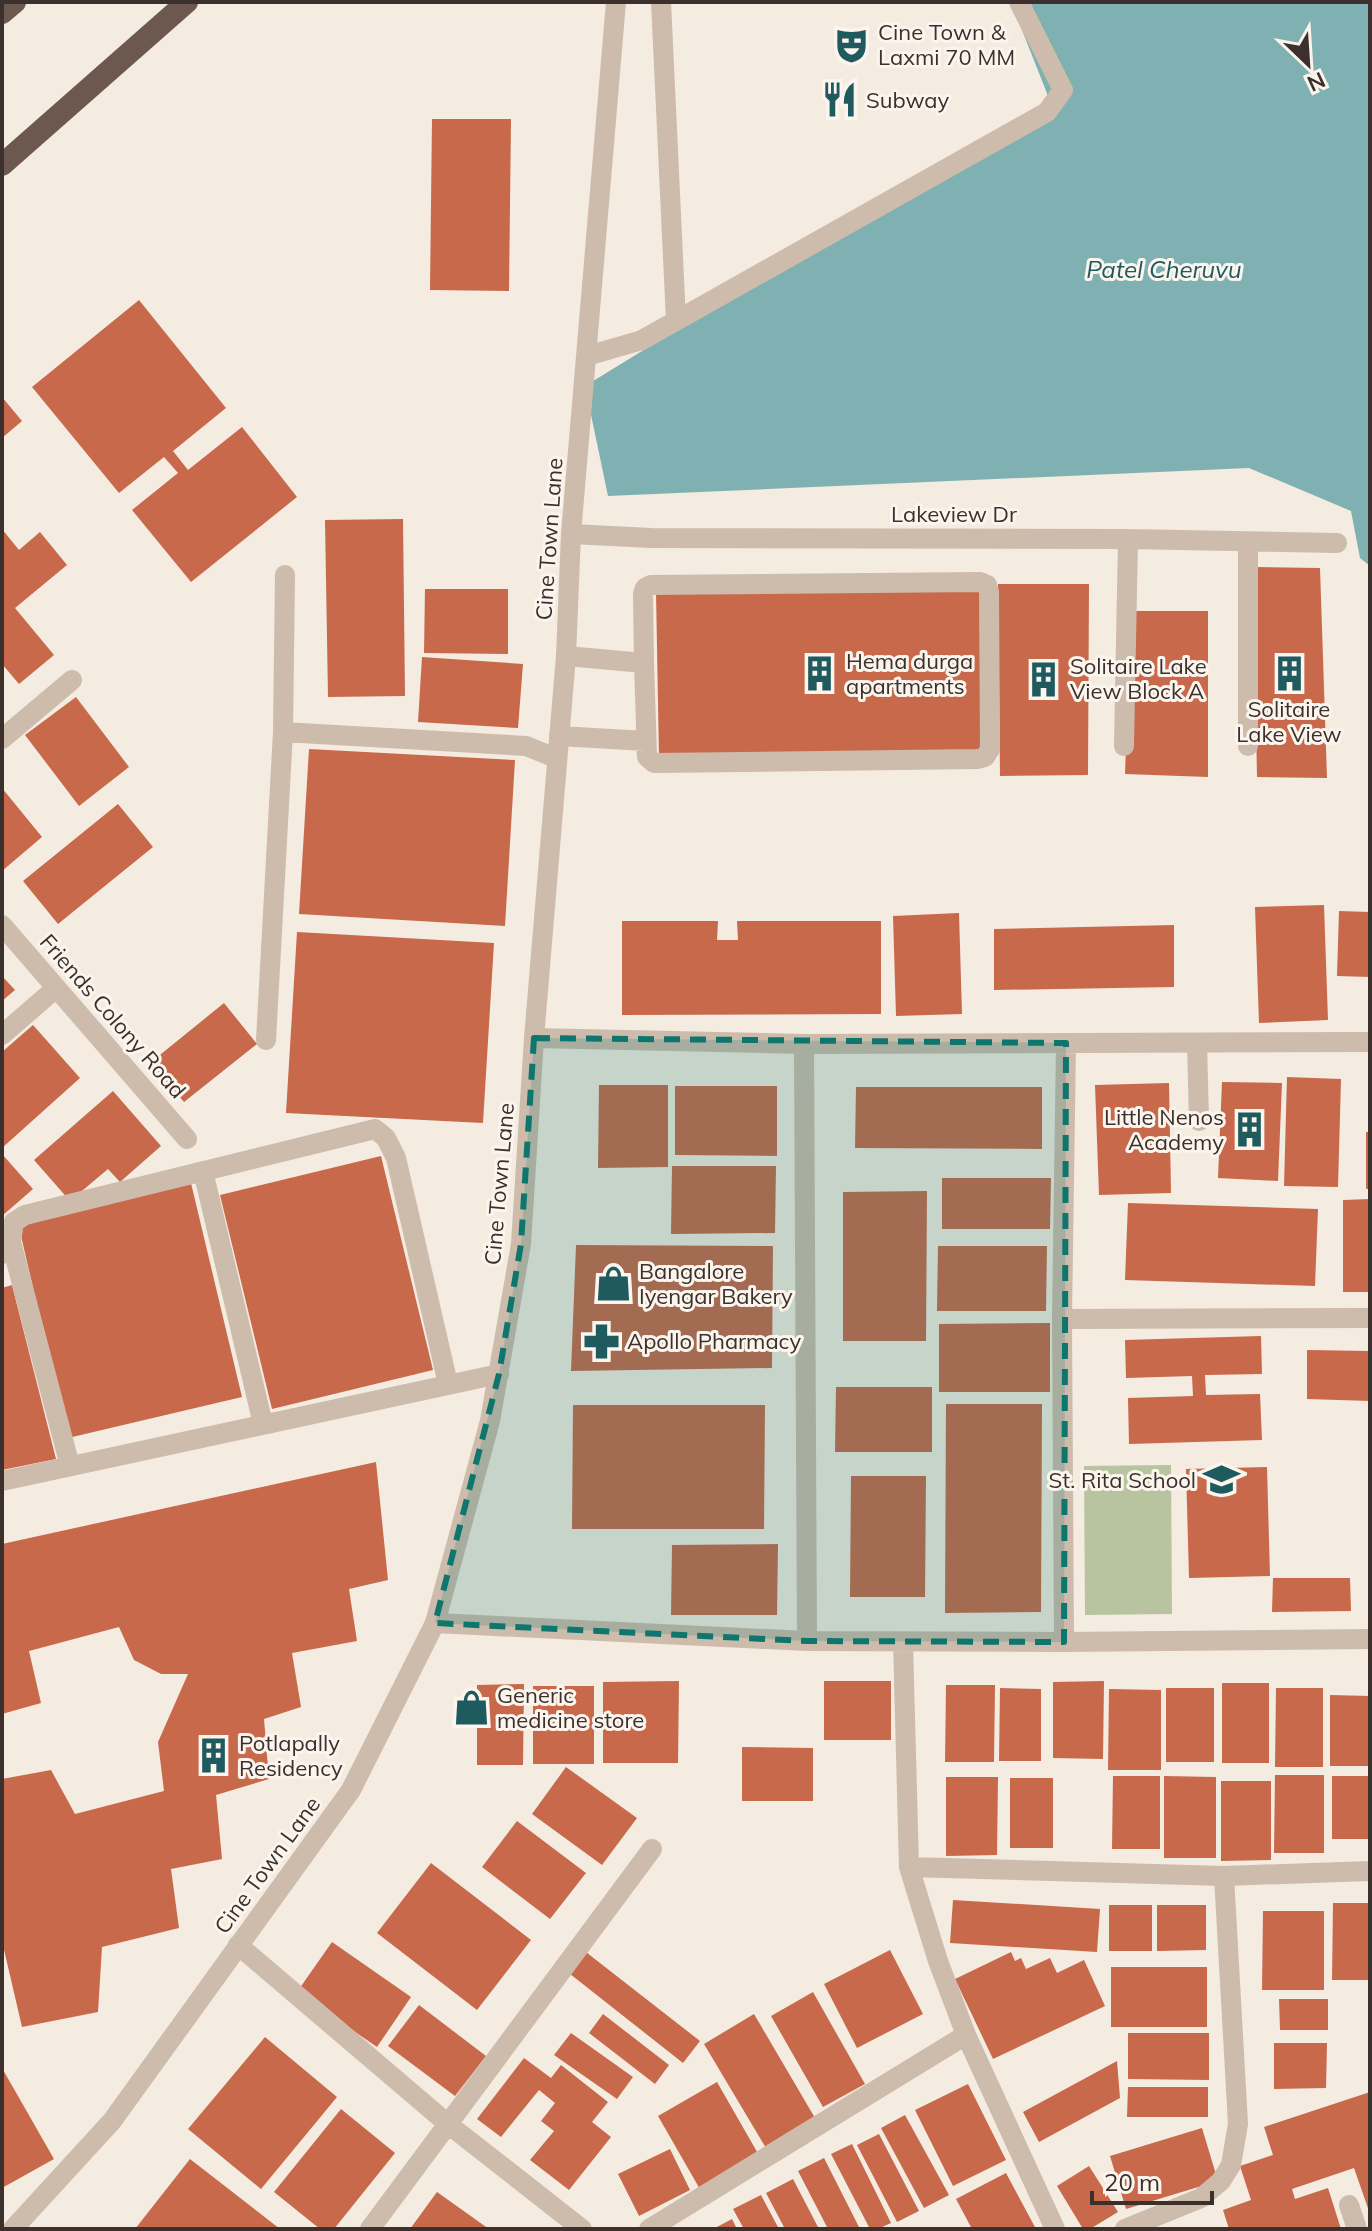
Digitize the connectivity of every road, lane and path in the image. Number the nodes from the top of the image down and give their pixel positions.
1 (15, 2) edge
2 (187, 2) edge
3 (616, 2) edge
4 (661, 2) edge
5 (1019, 2) edge
6 (2, 13) edge
7 (2, 165) edge
8 (676, 321) junction
9 (587, 356) junction
10 (571, 534) junction
11 (1128, 539) junction
12 (1248, 543) junction
13 (1337, 543) dead end
14 (285, 575) dead end
15 (566, 656) junction
16 (644, 663) junction
17 (72, 680) dead end
18 (283, 732) junction
19 (559, 736) junction
20 (2, 739) edge
21 (646, 741) junction
22 (1124, 746) dead end
23 (1248, 746) dead end
24 (556, 758) junction
25 (2, 925) edge
26 (56, 988) junction
27 (2, 1035) edge
28 (534, 1038) junction
29 (266, 1040) dead end
30 (1370, 1042) edge
31 (1066, 1043) junction
32 (1197, 1043) junction
33 (804, 1044) junction
34 (1199, 1121) dead end
35 (187, 1139) dead end
36 (203, 1171) junction
37 (7, 1248) edge
38 (1370, 1318) edge
39 (1062, 1319) junction
40 (499, 1374) junction
41 (448, 1384) junction
42 (263, 1424) junction
43 (70, 1466) junction
44 (2, 1481) edge
45 (435, 1623) junction
46 (1370, 1639) edge
47 (807, 1641) junction
48 (903, 1642) junction
49 (1064, 1642) junction
50 (652, 1849) dead end
51 (909, 1867) junction
52 (1370, 1871) edge
53 (1224, 1876) junction
54 (238, 1945) junction
55 (966, 2035) junction
56 (448, 2124) junction
57 (1349, 2205) dead end
58 (20, 2227) edge
59 (370, 2229) edge
60 (582, 2229) edge
61 (649, 2229) edge
62 (1055, 2229) edge
63 (1125, 2229) edge
64 (1357, 2229) edge

1 - 6 highway
2 - 7 highway
3 - 9 street, Cine Town Lane
4 - 8 street
5 - 8 street
8 - 9 street
9 - 10 street, Cine Town Lane
10 - 11 street, Lakeview Dr
10 - 15 street, Cine Town Lane
11 - 12 street, Lakeview Dr
11 - 22 street
12 - 13 street, Lakeview Dr
12 - 23 street
14 - 18 street
15 - 16 street
15 - 19 street, Cine Town Lane
16 - 21 street
16 - 21 street
17 - 20 street
18 - 24 street
18 - 29 street
19 - 21 street
19 - 24 street, Cine Town Lane
24 - 28 street, Cine Town Lane
25 - 26 street, Friends Colony Road
26 - 27 street
26 - 35 street, Friends Colony Road
28 - 33 street
28 - 40 street, Cine Town Lane
30 - 32 street
31 - 32 street
31 - 33 street
31 - 39 street
32 - 34 street
33 - 47 street
36 - 37 street
36 - 41 street
36 - 42 street
37 - 43 street
38 - 39 street
39 - 49 street
40 - 41 street
40 - 45 street, Cine Town Lane
41 - 42 street
42 - 43 street
43 - 44 street
45 - 47 street
45 - 54 street, Cine Town Lane
46 - 49 street
47 - 48 street
48 - 49 street
48 - 51 street
50 - 56 street
51 - 53 street
51 - 55 street
52 - 53 street
53 - 63 street
54 - 56 street
54 - 58 street, Cine Town Lane
55 - 61 street
55 - 62 street
56 - 59 street
56 - 60 street
57 - 64 street

